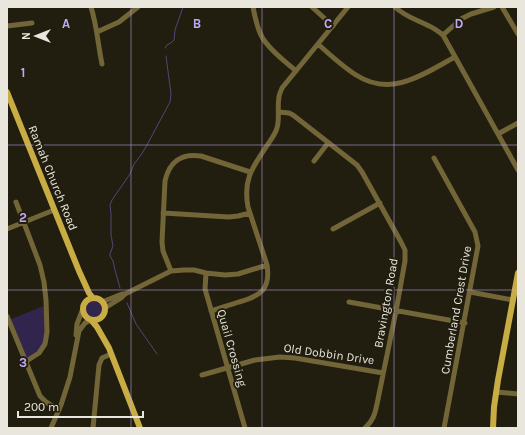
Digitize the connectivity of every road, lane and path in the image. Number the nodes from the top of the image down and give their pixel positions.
1 (91, 7) edge
2 (138, 7) edge
3 (253, 7) edge
4 (312, 7) edge
5 (348, 7) edge
6 (395, 7) edge
7 (494, 7) edge
8 (502, 7) edge
9 (32, 22) dead end
10 (7, 26) edge
11 (333, 26) junction
12 (97, 32) junction
13 (518, 34) edge
14 (443, 35) junction
15 (318, 44) junction
16 (455, 57) junction
17 (102, 64) dead end
18 (296, 71) junction
19 (7, 92) edge
20 (279, 112) junction
21 (518, 123) edge
22 (498, 134) junction
23 (328, 143) junction
24 (434, 158) dead end
25 (314, 161) dead end
26 (518, 170) edge
27 (250, 172) junction
28 (16, 202) dead end
29 (380, 204) junction
30 (54, 210) junction
31 (163, 213) junction
32 (250, 213) junction
33 (24, 222) junction
34 (7, 229) edge
35 (333, 229) dead end
36 (267, 265) junction
37 (79, 271) junction
38 (170, 271) junction
39 (206, 273) junction
40 (518, 273) edge
41 (470, 292) junction
42 (125, 294) junction
43 (93, 298) junction
44 (513, 300) junction
45 (86, 301) junction
46 (102, 302) junction
47 (349, 302) dead end
48 (105, 308) junction
49 (82, 311) junction
50 (211, 311) junction
51 (396, 311) junction
52 (7, 316) edge
53 (101, 319) junction
54 (91, 321) junction
55 (464, 323) junction
56 (77, 342) junction
57 (110, 351) junction
58 (25, 362) junction
59 (228, 368) junction
60 (383, 373) junction
61 (202, 375) dead end
62 (496, 392) junction
63 (518, 394) edge
64 (59, 410) junction
65 (51, 428) edge
66 (93, 428) edge
67 (140, 428) edge
68 (245, 428) edge
69 (365, 428) edge
70 (444, 428) edge
71 (493, 428) edge

1 - 12 street
2 - 12 street
3 - 18 street
4 - 11 street
5 - 11 street
6 - 14 street
7 - 14 street
8 - 13 street
9 - 10 street
11 - 15 street
12 - 17 street
14 - 16 street
15 - 16 street
15 - 18 street
16 - 22 street
18 - 20 street
19 - 30 main road, Ramah Church Road
20 - 23 street, Bravington Road
20 - 27 street
21 - 22 street
22 - 26 street
23 - 25 street
23 - 29 street, Bravington Road
24 - 41 street, Cumberland Crest Drive
27 - 31 street
27 - 32 street
28 - 33 street
29 - 35 street
29 - 51 street, Bravington Road
30 - 33 street
30 - 37 main road, Ramah Church Road
31 - 32 street
31 - 38 street
32 - 36 street
33 - 34 street
33 - 58 street
36 - 39 street
36 - 50 street
37 - 43 main road, Ramah Church Road
37 - 45 main road, Ramah Church Road
38 - 39 street
38 - 42 street
39 - 50 street, Quail Crossing
40 - 44 main road
41 - 44 street
41 - 55 street, Cumberland Crest Drive
42 - 46 street
42 - 48 street
43 - 45 main road
43 - 46 main road
44 - 62 main road
45 - 49 main road
46 - 48 main road
47 - 51 street
48 - 53 main road
49 - 54 main road
49 - 56 street
50 - 59 street, Quail Crossing
51 - 55 street
51 - 60 street, Bravington Road
52 - 58 street
53 - 54 main road
53 - 57 main road
54 - 56 street
54 - 57 main road
55 - 70 street, Cumberland Crest Drive
56 - 64 street
57 - 66 street
57 - 67 main road
58 - 64 street
59 - 60 street, Old Dobbin Drive
59 - 61 street, Old Dobbin Drive
59 - 68 street, Quail Crossing
60 - 69 street, Bravington Road
62 - 63 street
62 - 71 main road
64 - 65 street

